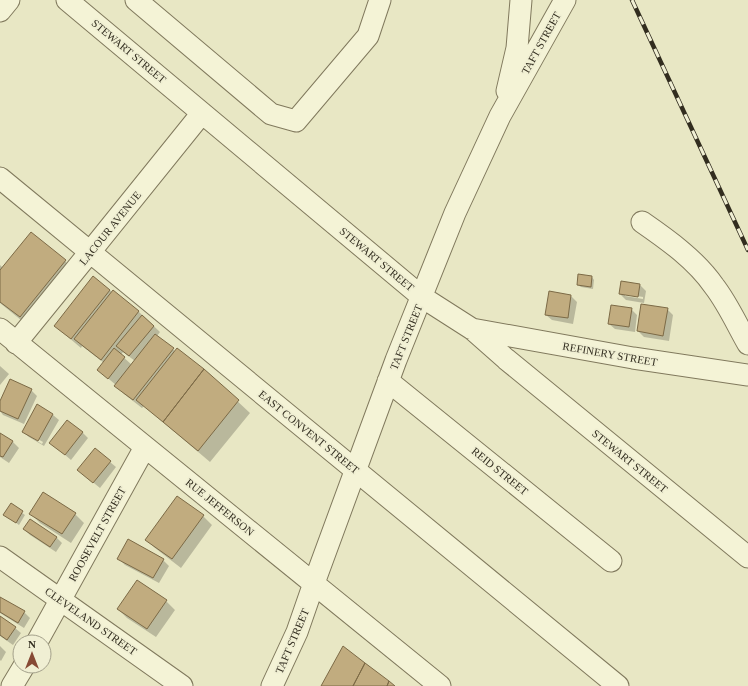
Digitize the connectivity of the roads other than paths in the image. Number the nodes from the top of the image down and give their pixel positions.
1 (9, 0) edge
2 (67, 0) edge
3 (136, 0) edge
4 (380, 0) edge
5 (521, 0) edge
6 (565, 0) edge
7 (0, 11) edge
8 (202, 113) junction
9 (500, 116) junction
10 (0, 178) edge
11 (642, 222) dead end
12 (90, 252) junction
13 (422, 297) junction
14 (0, 329) edge
15 (472, 329) junction
16 (16, 342) junction
17 (748, 344) edge
18 (748, 375) edge
19 (388, 381) junction
20 (145, 447) junction
21 (356, 470) junction
22 (0, 557) edge
23 (748, 557) edge
24 (611, 561) dead end
25 (314, 583) junction
26 (61, 600) junction
27 (42, 634) edge
28 (19, 674) edge
29 (12, 686) edge
30 (182, 686) edge
31 (272, 686) edge
32 (440, 686) edge
33 (618, 686) edge

1 - 7 street
2 - 8 street, STEWART STREET
3 - 4 street
5 - 9 street
6 - 9 street, TAFT STREET
8 - 12 street, LACOUR AVENUE
8 - 13 street, STEWART STREET
9 - 13 street, TAFT STREET
10 - 12 street, EAST CONVENT STREET
11 - 17 street
12 - 16 street, LACOUR AVENUE
12 - 21 street, EAST CONVENT STREET
13 - 15 street, STEWART STREET
13 - 19 street, TAFT STREET
14 - 16 street, RUE JEFFERSON
15 - 18 street, REFINERY STREET
15 - 23 street, STEWART STREET
16 - 20 street, RUE JEFFERSON
19 - 21 street, TAFT STREET
19 - 24 street, REID STREET
20 - 25 street, RUE JEFFERSON
20 - 26 street, ROOSEVELT STREET
21 - 25 street, TAFT STREET
21 - 33 street, EAST CONVENT STREET
22 - 26 street, CLEVELAND STREET
25 - 31 street, TAFT STREET
25 - 32 street, RUE JEFFERSON
26 - 27 street, ROOSEVELT STREET
26 - 30 street, CLEVELAND STREET
28 - 29 street

